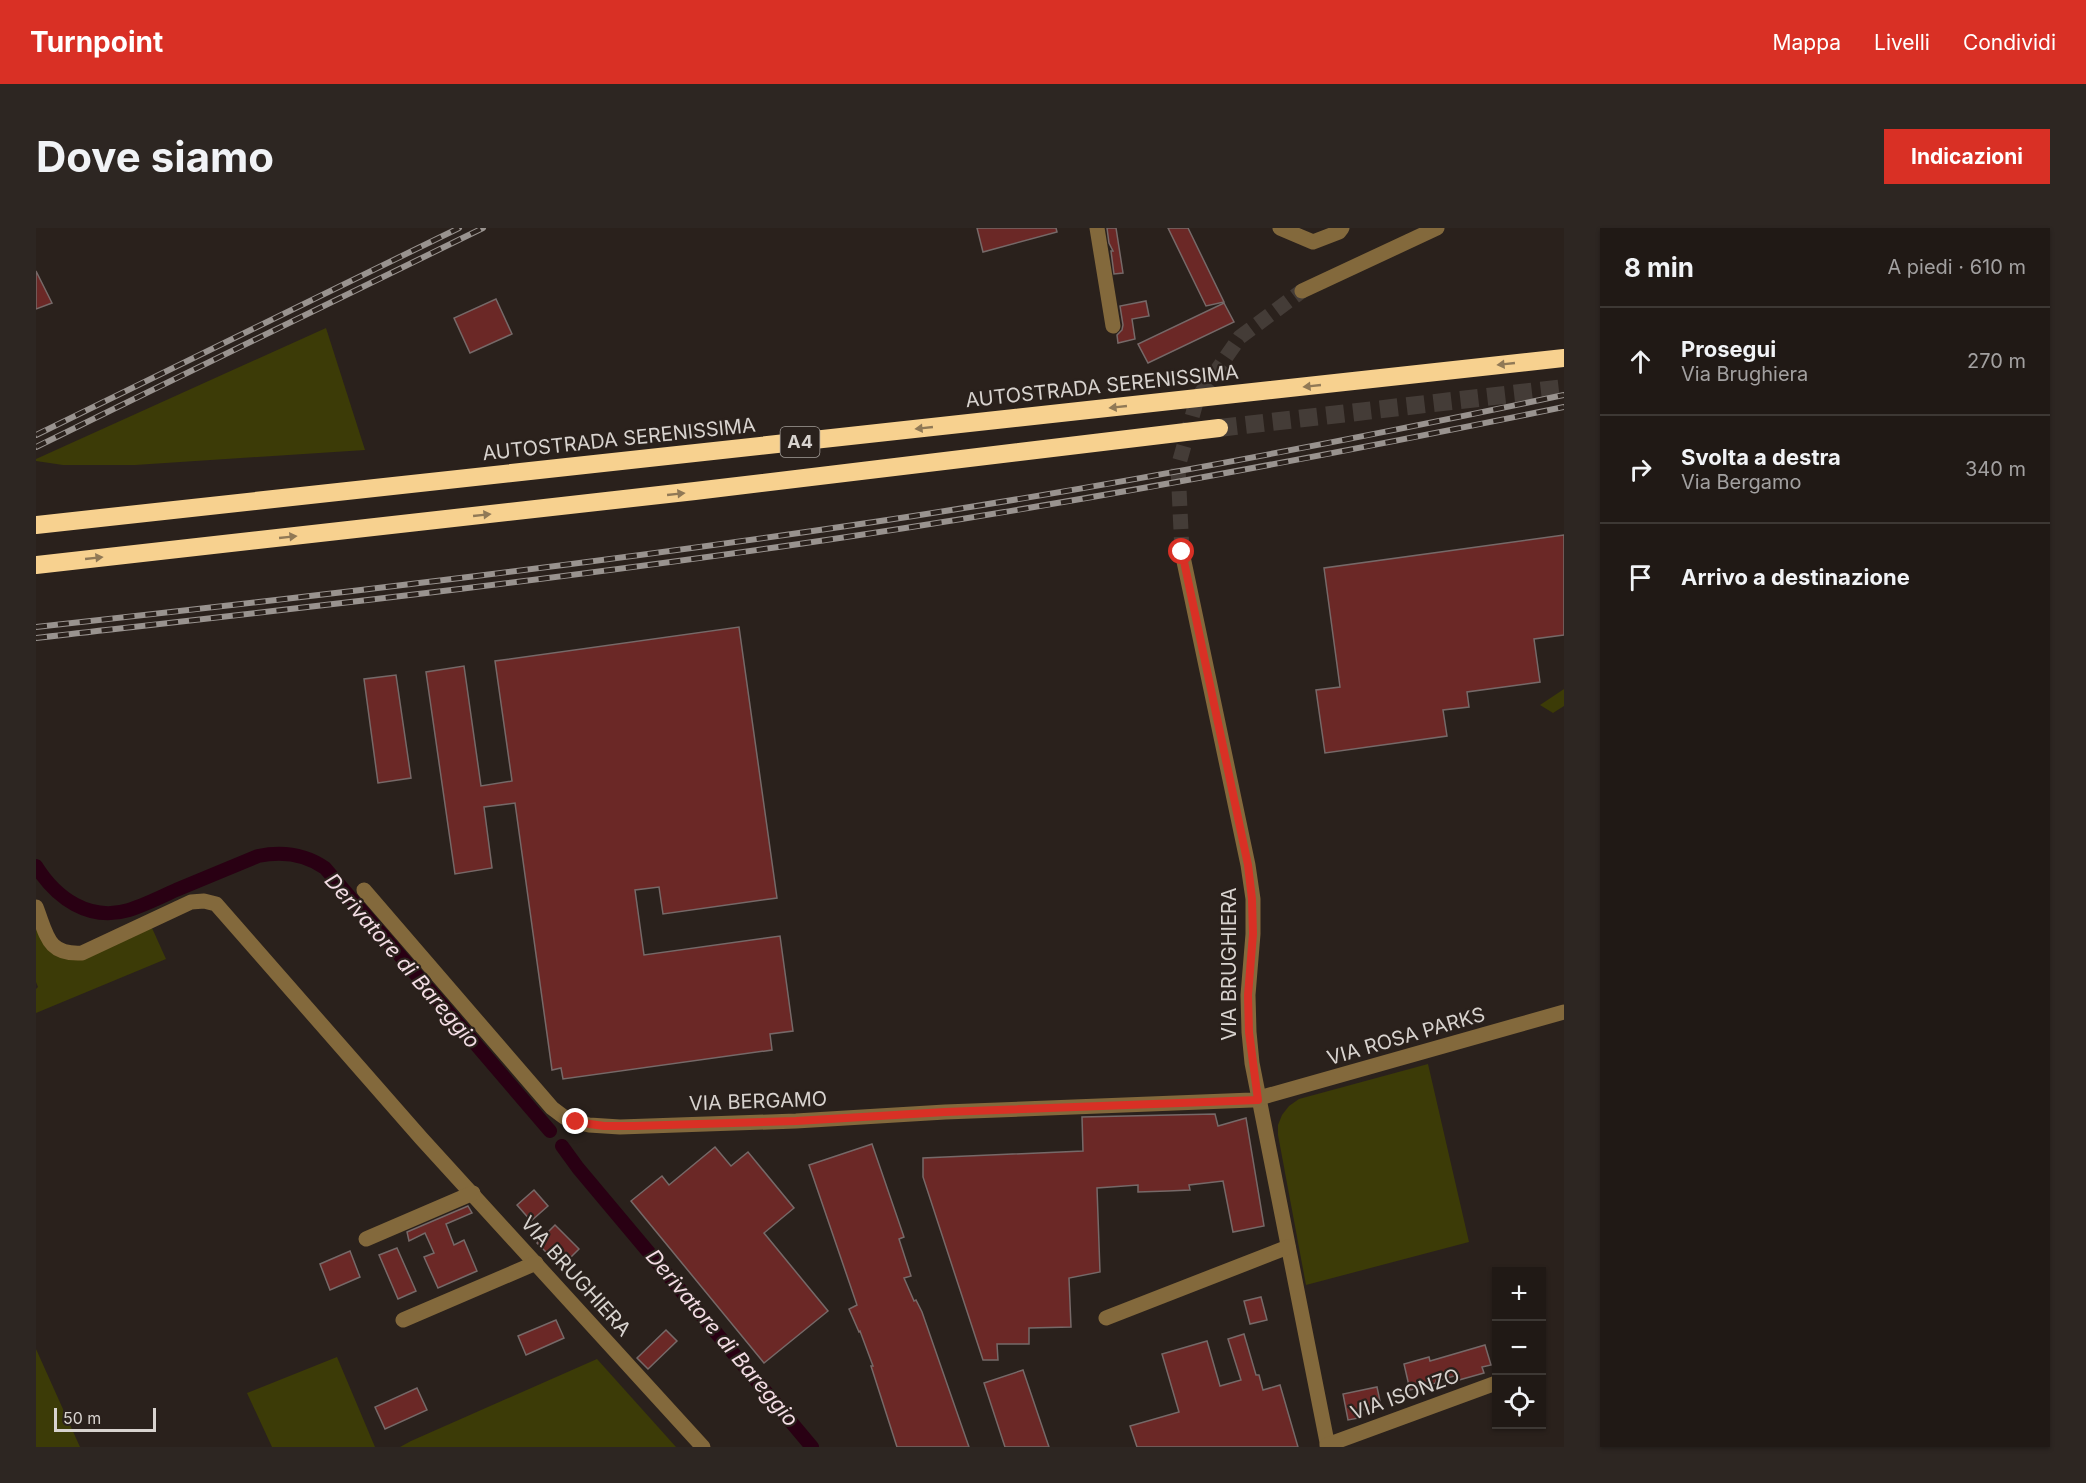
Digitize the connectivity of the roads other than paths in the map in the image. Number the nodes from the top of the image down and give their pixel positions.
1 (1097, 228) edge
2 (1280, 228) edge
3 (1342, 228) edge
4 (1437, 228) edge
5 (1302, 291) tunnel mouth
6 (1113, 326) dead end
7 (1564, 358) edge
8 (1219, 428) tunnel mouth
9 (36, 525) edge
10 (1182, 552) tunnel mouth
11 (36, 565) edge
12 (364, 890) dead end
13 (36, 907) edge
14 (1564, 1012) edge
15 (1258, 1100) junction
16 (472, 1193) junction
17 (366, 1239) dead end
18 (1288, 1247) junction
19 (536, 1263) junction
20 (1106, 1318) dead end
21 (403, 1320) dead end
22 (1492, 1385) edge
23 (1327, 1446) edge
24 (703, 1447) edge

1 - 6 street
2 - 3 street
4 - 5 street
7 -> 9 highway, AUTOSTRADA SERENISSIMA / A4
11 -> 8 highway, A4
10 - 15 street, VIA BRUGHIERA
12 - 15 street, VIA BERGAMO
13 - 16 street, VIA BRUGHIERA
14 - 15 street, VIA ROSA PARKS
15 - 18 street, VIA BRUGHIERA
16 - 17 street
16 - 19 street, VIA BRUGHIERA
18 - 20 street
18 - 23 street, VIA BRUGHIERA
19 - 21 street
19 - 24 street, VIA BRUGHIERA
22 - 23 street, VIA ISONZO

